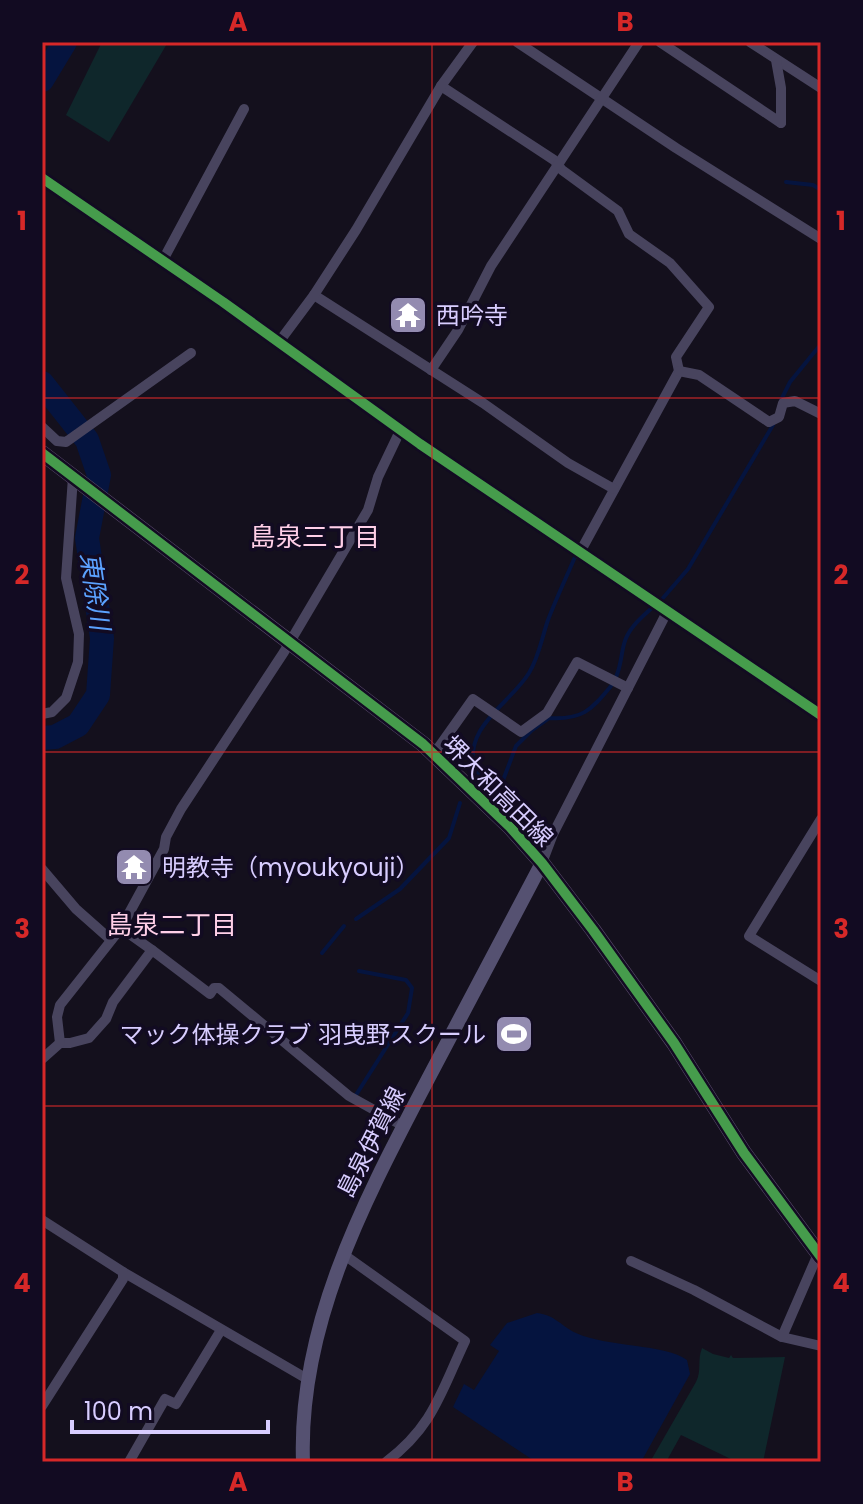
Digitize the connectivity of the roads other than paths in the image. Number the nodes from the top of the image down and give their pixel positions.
1 (473, 42) edge
2 (517, 42) edge
3 (639, 42) edge
4 (660, 42) edge
5 (750, 42) edge
6 (776, 60) junction
7 (441, 86) junction
8 (821, 88) edge
9 (601, 98) junction
10 (244, 109) dead end
11 (558, 164) junction
12 (42, 178) edge
13 (821, 239) edge
14 (163, 260) junction
15 (314, 295) junction
16 (279, 342) junction
17 (191, 353) dead end
18 (431, 370) junction
19 (679, 371) junction
20 (821, 414) edge
21 (42, 427) edge
22 (400, 431) junction
23 (46, 462) edge
24 (77, 480) junction
25 (614, 489) junction
26 (579, 554) junction
27 (668, 610) junction
28 (290, 642) junction
29 (628, 688) junction
30 (819, 709) edge
31 (42, 714) edge
32 (434, 754) junction
33 (821, 819) edge
34 (542, 863) junction
35 (42, 869) edge
36 (121, 928) junction
37 (111, 940) junction
38 (152, 950) junction
39 (821, 981) edge
40 (60, 1043) junction
41 (42, 1059) edge
42 (403, 1126) junction
43 (42, 1220) edge
44 (343, 1254) junction
45 (820, 1256) edge
46 (631, 1261) dead end
47 (123, 1272) junction
48 (221, 1330) junction
49 (782, 1337) junction
50 (821, 1346) edge
51 (309, 1380) junction
52 (42, 1406) edge
53 (129, 1462) edge
54 (303, 1462) edge
55 (386, 1462) edge

1 - 7 street
2 - 9 street
3 - 9 street
4 - 6 street
5 - 6 street
6 - 8 street
7 - 11 street
7 - 15 street
9 - 11 street
9 - 13 street
10 - 14 street
11 - 18 street
11 - 19 street
12 - 14 street
14 - 16 street
15 - 16 street
15 - 18 street
16 - 22 street
17 - 21 street
18 - 25 street
19 - 20 street
19 - 25 street
22 - 26 street
22 - 28 street
23 - 24 main road, 堺大和高田線
24 - 28 main road, 堺大和高田線
24 - 31 street
25 - 26 street
26 - 27 street
27 - 29 street
27 - 30 street
28 - 32 main road, 堺大和高田線
28 - 36 street
29 - 32 street
29 - 34 street
32 - 34 main road, 堺大和高田線
33 - 39 street
34 - 42 main road, 島泉伊賀線
34 - 45 main road, 堺大和高田線
35 - 37 street
36 - 37 street
36 - 38 street
37 - 40 street
38 - 40 street
38 - 42 street
40 - 41 street
42 - 44 main road, 島泉伊賀線
43 - 47 street
44 - 51 main road, 島泉伊賀線
44 - 55 street
45 - 49 street
46 - 49 street
47 - 48 street
47 - 52 street
48 - 51 street
48 - 53 street
49 - 50 street
51 - 54 main road, 島泉伊賀線

